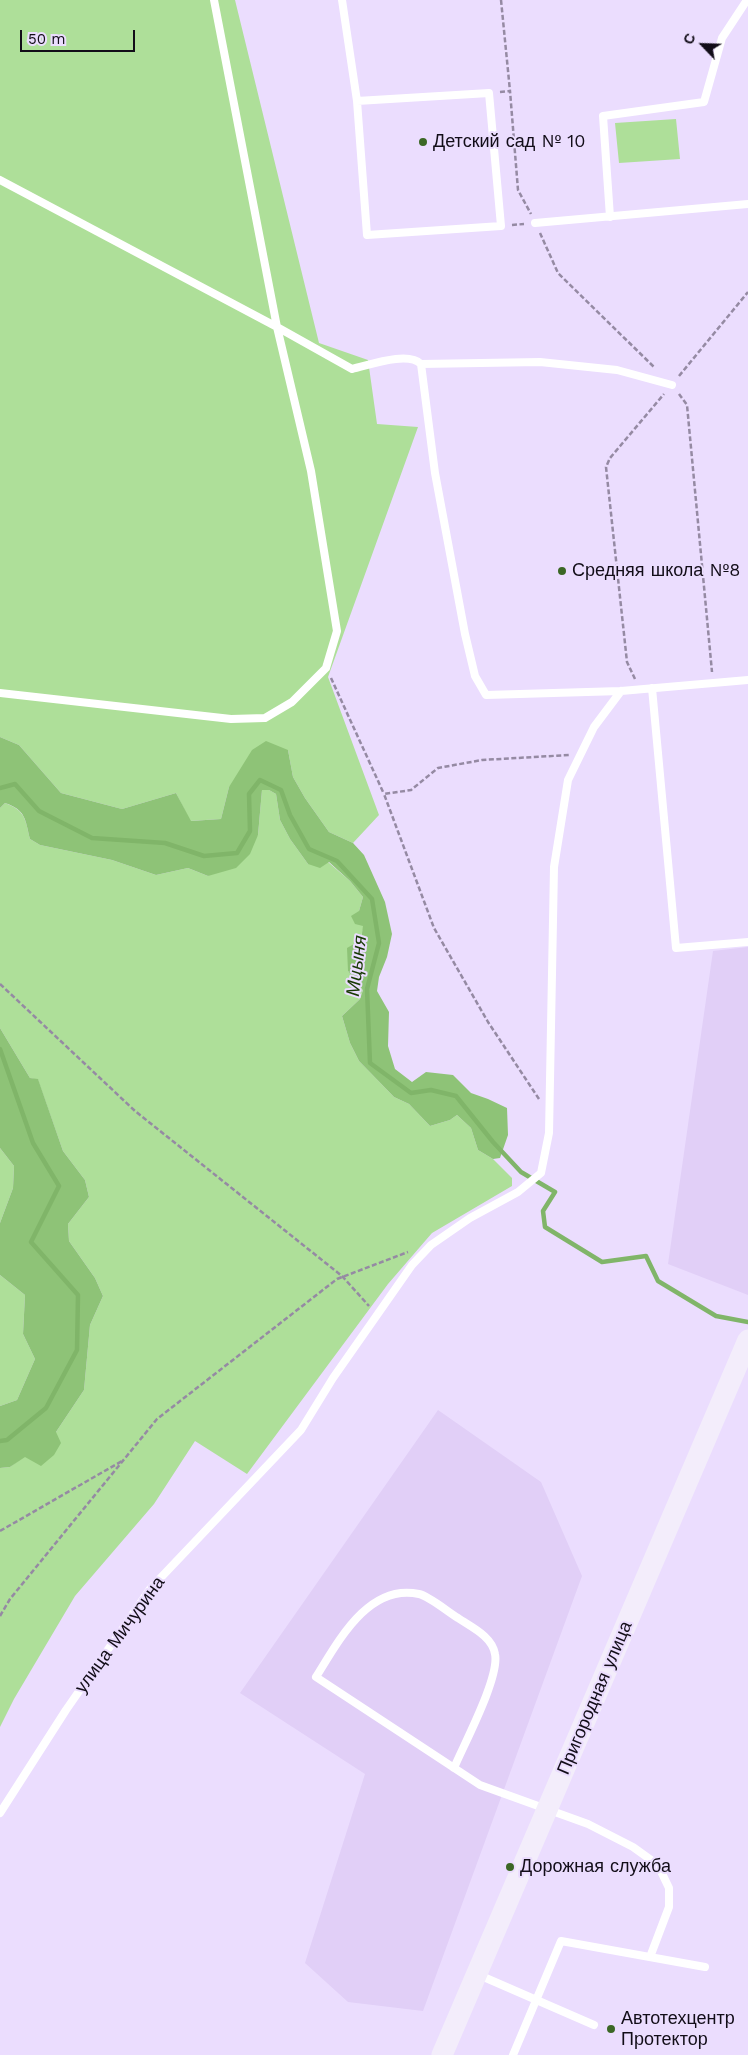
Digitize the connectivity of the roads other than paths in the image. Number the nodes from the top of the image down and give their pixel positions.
1 (214, 0) edge
2 (342, 0) edge
3 (747, 0) edge
4 (357, 101) junction
5 (0, 180) edge
6 (748, 204) edge
7 (610, 217) junction
8 (535, 224) road end
9 (277, 327) junction
10 (421, 364) junction
11 (672, 385) road end
12 (748, 680) edge
13 (652, 688) junction
14 (621, 691) junction
15 (0, 693) edge
16 (748, 942) edge
17 (748, 1341) edge
18 (454, 1768) junction
19 (548, 1809) junction
20 (0, 1813) edge
21 (650, 1957) junction
22 (705, 1967) dead end
23 (477, 1974) junction
24 (536, 2000) junction
25 (594, 2025) dead end
26 (442, 2055) edge
27 (513, 2055) edge

1 - 9 lane
2 - 4 lane
3 - 7 lane
4 - 4 lane
5 - 9 lane
6 - 7 lane
7 - 8 lane
9 - 10 lane
9 - 15 lane
10 - 11 lane
10 - 14 lane
12 - 13 lane
13 - 14 lane
13 - 16 lane
14 - 20 lane, улица Мичурина
17 - 19 street, Пригородная улица
18 - 18 lane
18 - 19 lane
19 - 21 lane
19 - 23 street, Пригородная улица
21 - 22 lane
21 - 24 lane
23 - 24 lane
23 - 26 street, Пригородная улица
24 - 25 lane
24 - 27 lane

